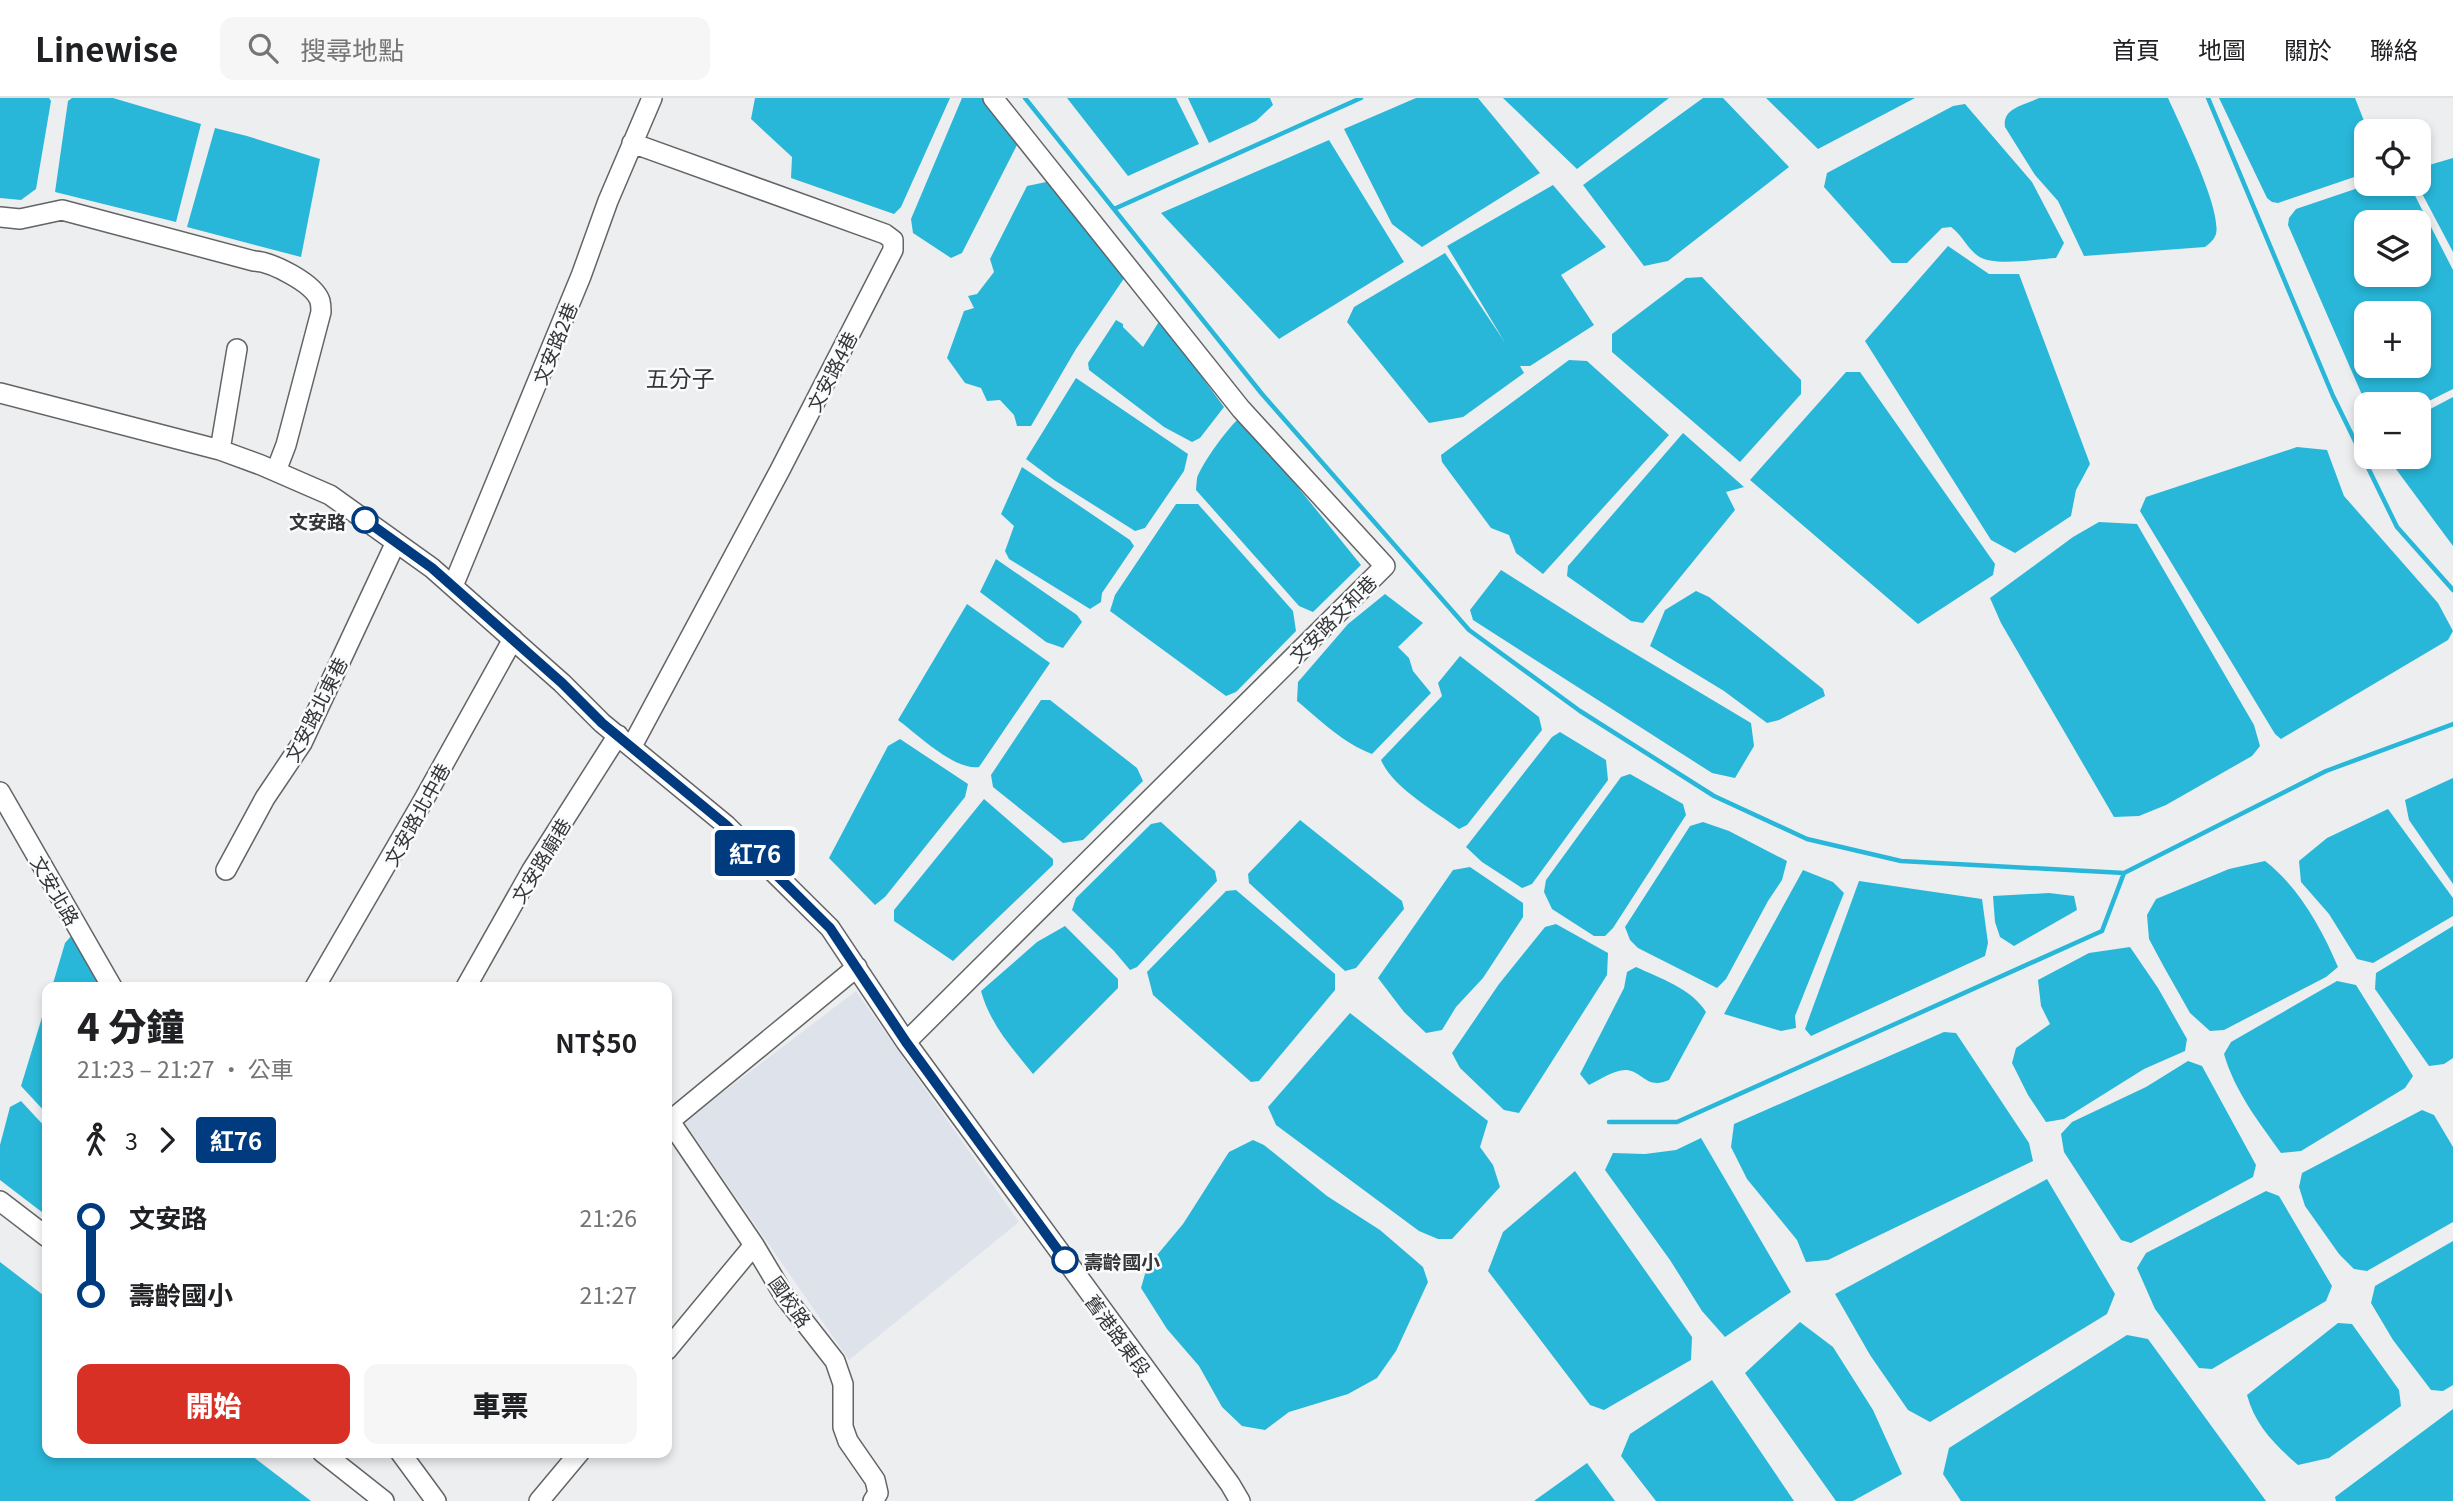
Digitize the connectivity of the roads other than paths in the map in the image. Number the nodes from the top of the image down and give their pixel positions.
1 (652, 98) edge
2 (993, 98) edge
3 (632, 143) junction
4 (0, 217) edge
5 (237, 349) dead end
6 (0, 393) edge
7 (220, 450) junction
8 (276, 471) junction
9 (396, 542) junction
10 (453, 586) junction
11 (513, 639) junction
12 (625, 741) junction
13 (0, 792) edge
14 (226, 870) dead end
15 (857, 967) junction
16 (109, 982) edge
17 (318, 982) edge
18 (469, 982) edge
19 (906, 1042) junction
20 (672, 1116) edge
21 (672, 1123) edge
22 (0, 1201) edge
23 (42, 1233) edge
24 (754, 1245) junction
25 (672, 1344) edge
26 (330, 1458) edge
27 (404, 1458) edge
28 (575, 1458) edge
29 (876, 1497) edge
30 (384, 1501) edge
31 (436, 1501) edge
32 (539, 1501) edge
33 (1241, 1501) edge

1 - 3 street, 文安路2巷
2 - 19 street, 文安路文和巷
3 - 10 street, 文安路2巷
3 - 12 street, 文安路4巷
4 - 8 street
5 - 7 street
6 - 7 street
7 - 8 street
8 - 9 street
9 - 10 street
9 - 14 street, 文安路北東巷
10 - 11 street
11 - 12 street
11 - 17 street, 文安路北中巷
12 - 15 street, 舊港路東段
12 - 18 street, 文安路廟巷
13 - 16 street, 文安北路
15 - 19 street, 舊港路東段
15 - 20 street, 國校路
19 - 33 street, 舊港路東段
21 - 24 street, 國校路
22 - 23 street
24 - 25 street
24 - 29 street, 國校路
26 - 30 street
27 - 31 street
28 - 32 street

